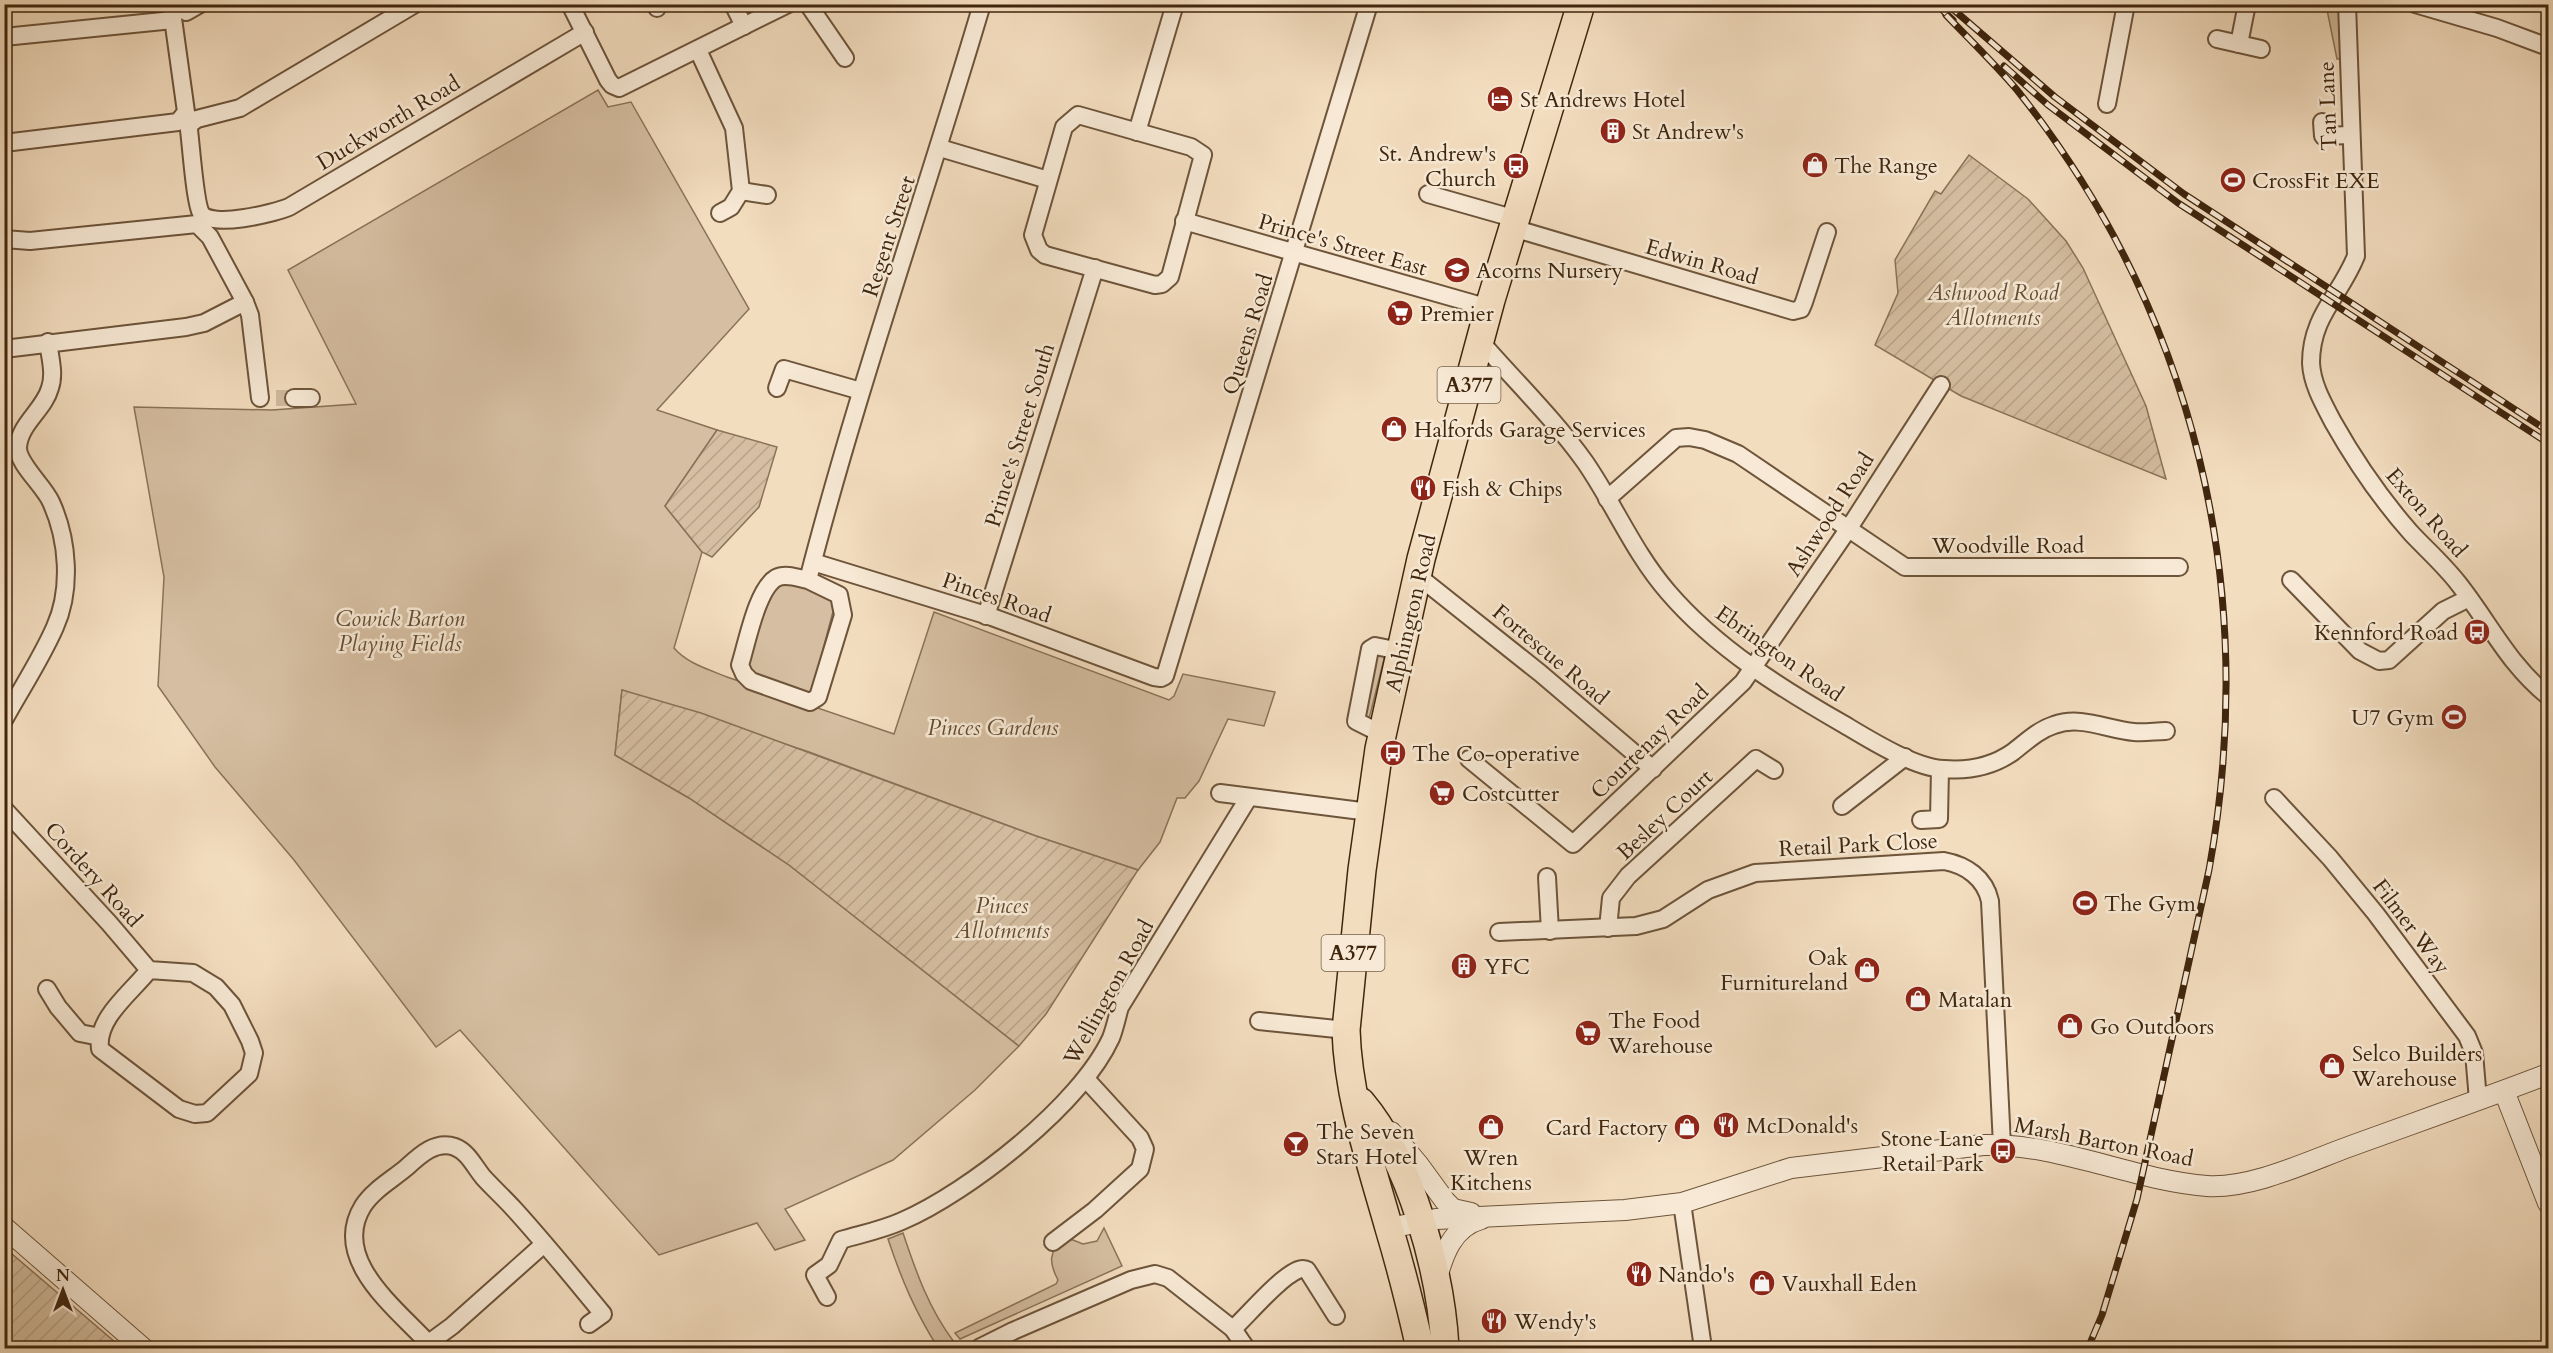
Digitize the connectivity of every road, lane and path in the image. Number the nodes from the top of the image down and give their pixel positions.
1 (416, 4) edge
2 (570, 4) edge
3 (733, 4) edge
4 (788, 4) edge
5 (808, 4) edge
6 (982, 4) edge
7 (1174, 4) edge
8 (1369, 4) edge
9 (2126, 4) edge
10 (2247, 4) edge
11 (2347, 4) edge
12 (2415, 4) edge
13 (1574, 6) edge
14 (182, 10) edge
15 (744, 26) junction
16 (585, 32) junction
17 (4, 37) edge
18 (2217, 39) dead end
19 (833, 41) junction
20 (2239, 44) junction
21 (2548, 47) edge
22 (2261, 49) dead end
23 (698, 51) junction
24 (823, 56) dead end
25 (845, 58) dead end
26 (2107, 104) dead end
27 (192, 116) junction
28 (2322, 122) dead end
29 (1137, 132) junction
30 (2350, 135) junction
31 (4, 143) edge
32 (940, 148) junction
33 (1048, 180) junction
34 (741, 191) junction
35 (1428, 194) dead end
36 (767, 195) dead end
37 (720, 213) dead end
38 (201, 221) junction
39 (1184, 221) junction
40 (1514, 223) junction
41 (1827, 232) dead end
42 (4, 239) edge
43 (1295, 253) junction
44 (1095, 268) junction
45 (245, 302) junction
46 (1490, 308) junction
47 (2312, 338) joint
48 (48, 342) junction
49 (1481, 342) junction
50 (4, 349) edge
51 (1941, 385) dead end
52 (777, 388) dead end
53 (861, 391) junction
54 (260, 398) dead end
55 (1607, 498) junction
56 (1849, 528) junction
57 (813, 562) junction
58 (2179, 567) dead end
59 (1418, 576) junction
60 (808, 580) junction
61 (2291, 580) dead end
62 (2469, 598) junction
63 (986, 616) junction
64 (1754, 668) junction
65 (1165, 676) joint
66 (2548, 696) edge
67 (4, 720) edge
68 (2166, 731) dead end
69 (1905, 757) junction
70 (1469, 759) dead end
71 (1653, 769) junction
72 (1940, 769) junction
73 (1774, 770) dead end
74 (1220, 793) dead end
75 (1249, 797) junction
76 (2274, 798) dead end
77 (1842, 806) dead end
78 (4, 809) edge
79 (1369, 812) junction
80 (1921, 820) dead end
81 (1547, 877) dead end
82 (1608, 928) junction
83 (1550, 931) junction
84 (1499, 932) dead end
85 (149, 970) junction
86 (47, 989) dead end
87 (1258, 1021) dead end
88 (1346, 1030) junction
89 (100, 1037) junction
90 (2548, 1074) edge
91 (1086, 1079) junction
92 (2504, 1091) junction
93 (1354, 1094) junction
94 (2478, 1100) junction
95 (1373, 1116) junction
96 (2002, 1145) junction
97 (1682, 1203) junction
98 (2548, 1203) edge
99 (1495, 1215) junction
100 (1426, 1223) junction
101 (4, 1227) edge
102 (1389, 1228) junction
103 (1053, 1242) dead end
104 (544, 1244) junction
105 (1436, 1282) junction
106 (1407, 1289) junction
107 (827, 1297) dead end
108 (1336, 1316) dead end
109 (589, 1324) dead end
110 (1233, 1329) junction
111 (425, 1346) edge
112 (143, 1348) edge
113 (979, 1348) edge
114 (1246, 1348) edge
115 (1420, 1348) edge
116 (1445, 1348) edge
117 (1703, 1348) edge

1 - 27 street
2 - 16 street
3 - 15 street
4 - 15 street
5 - 19 street
6 - 32 street, Regent Street
7 - 29 street
8 - 43 street, Queens Road
9 - 26 street
10 - 20 street
11 - 30 street, Tan Lane
12 - 21 street
13 - 40 highway, Alphington Road / A377
14 - 17 street
14 - 27 street
15 - 23 street
16 - 23 street
16 - 38 street, Duckworth Road
18 - 20 street
19 - 24 street
19 - 25 street
20 - 22 street
23 - 34 street
27 - 31 street
27 - 38 street
28 - 30 street
29 - 33 street
29 - 39 street
30 - 47 street, Tan Lane
32 - 33 street
32 - 53 street, Regent Street
33 - 44 street
34 - 36 street
34 - 37 street
35 - 40 street
38 - 42 street, Duckworth Road
38 - 45 street
39 - 43 street, Prince's Street East
39 - 44 street
40 - 41 street, Edwin Road
40 - 46 highway, Alphington Road / A377
43 - 46 street, Prince's Street East
43 - 65 street, Queens Road
44 - 63 street, Prince's Street South
45 - 48 street
45 - 54 street
46 - 49 highway, Alphington Road / A377
47 - 62 street, Exton Road
48 - 50 street
48 - 67 street
49 - 55 street, Ebrington Road
49 - 59 highway, Alphington Road / A377
51 - 56 street, Ashwood Road
52 - 53 street
53 - 57 street, Regent Street
55 - 56 street, Woodville Road
55 - 64 street, Ebrington Road
56 - 58 street, Woodville Road
56 - 64 street, Ashwood Road
57 - 60 street
57 - 63 street, Pinces Road
59 - 71 street, Fortescue Road
59 - 79 highway, Alphington Road / A377
60 - 60 street
61 - 62 street
62 - 66 street, Exton Road
63 - 65 street, Pinces Road
64 - 69 street, Ebrington Road
64 - 71 street, Courtenay Road
68 - 72 street, Ebrington Road
69 - 72 street, Ebrington Road
69 - 77 street
70 - 71 street, Courtenay Road
72 - 80 street
73 - 82 street, Besley Court
74 - 75 street
75 - 79 street
75 - 91 street, Wellington Road
76 - 94 street, Filmer Way
78 - 85 street, Cordery Road
79 - 88 highway, Alphington Road / A377
81 - 83 street
82 - 83 street, Retail Park Close
82 - 96 street, Retail Park Close
83 - 84 street, Retail Park Close
85 - 89 street
85 - 89 street
86 - 89 street
87 - 88 street
88 - 93 highway, Alphington Road / A377
90 - 92 street, Marsh Barton Road
91 - 103 street
91 - 107 street, Wellington Road
92 - 94 street, Marsh Barton Road
92 - 98 street
93 - 95 highway
93 - 102 highway, Alphington Road / A377
94 - 96 street, Marsh Barton Road
95 - 99 street, Marsh Barton Road
95 - 100 highway
96 - 97 street, Marsh Barton Road
97 - 99 street, Marsh Barton Road
97 - 117 street
99 - 100 street, Marsh Barton Road
99 - 105 street, Marsh Barton Road
100 - 102 street, Marsh Barton Road
100 - 105 highway
100 - 106 street
101 - 112 street
102 - 106 highway, Alphington Road / A377
104 - 109 street
104 - 111 street
104 - 111 street
105 - 116 highway
106 - 115 highway, Alphington Road / A377
108 - 110 street
110 - 113 street
110 - 114 street

